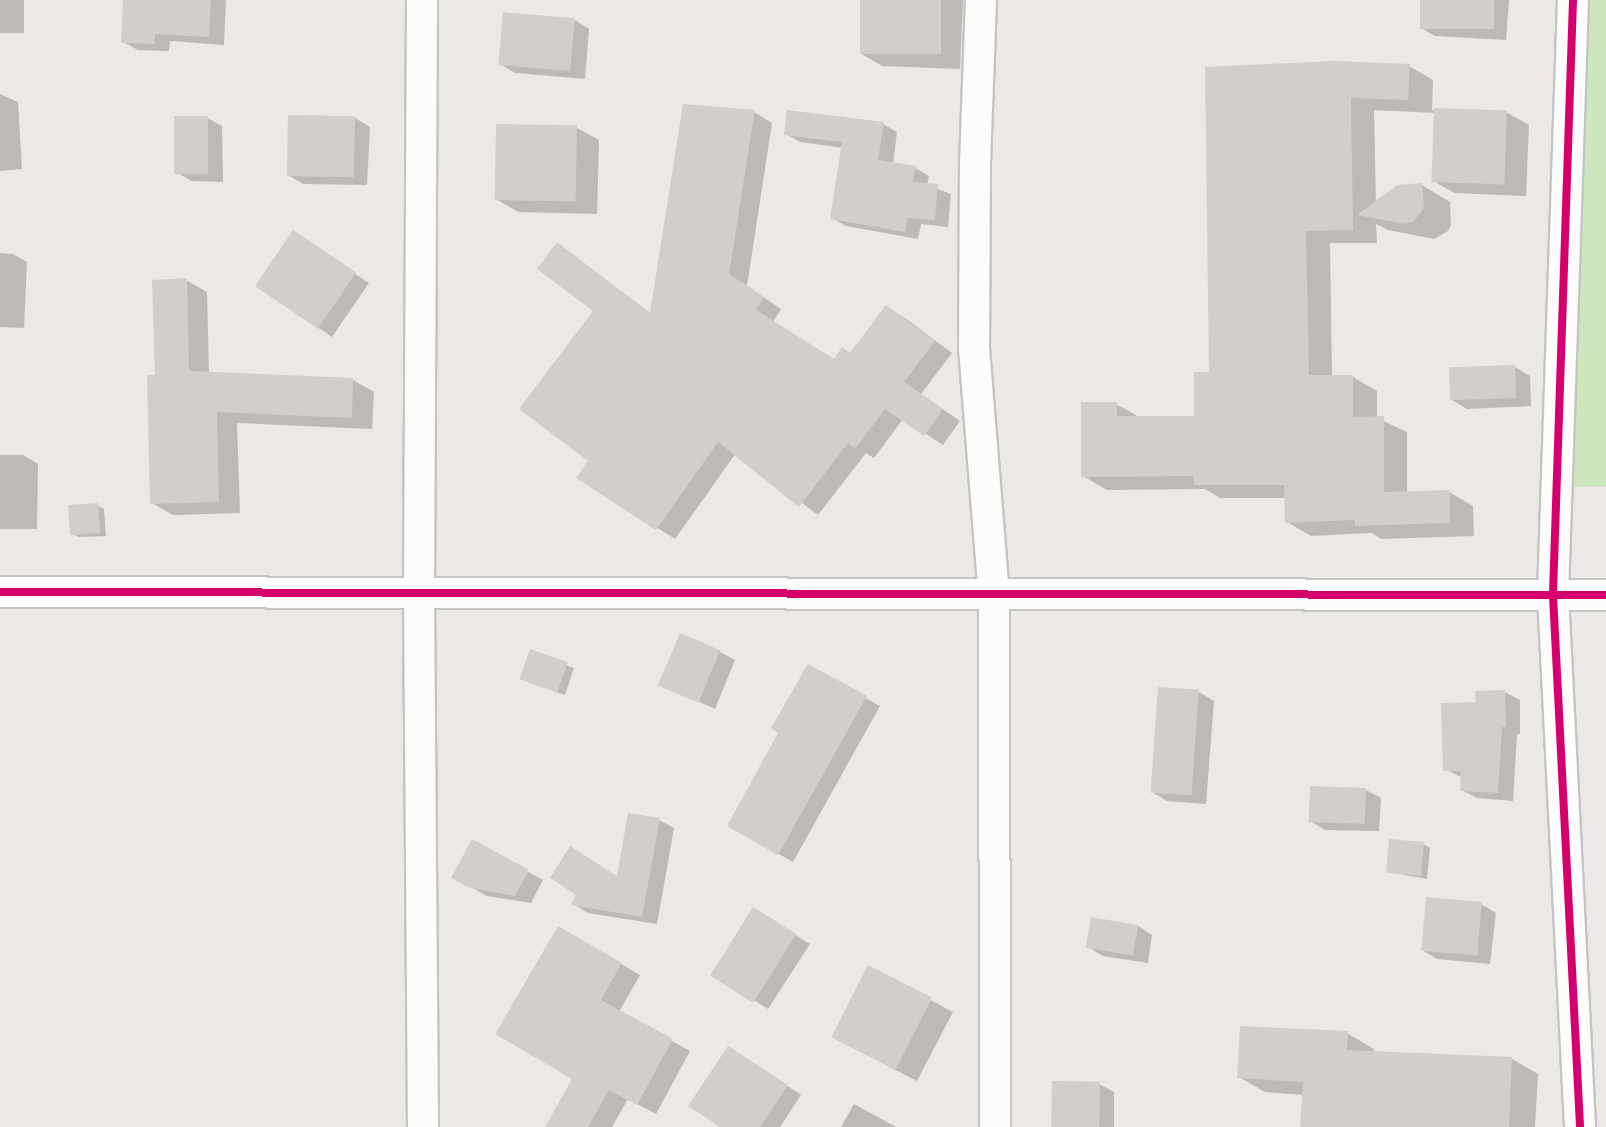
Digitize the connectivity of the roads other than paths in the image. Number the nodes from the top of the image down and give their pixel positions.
1 (422, 0) edge
2 (981, 0) edge
3 (1573, 0) edge
4 (0, 592) edge
5 (419, 593) junction
6 (994, 594) junction
7 (1553, 595) junction
8 (1606, 595) edge
9 (423, 1127) edge
10 (995, 1127) edge
11 (1580, 1127) edge

1 - 5 street
2 - 6 street
3 - 7 street
4 - 5 street
5 - 6 street
5 - 9 street
6 - 7 street
6 - 10 street
7 - 8 street
7 - 11 street

